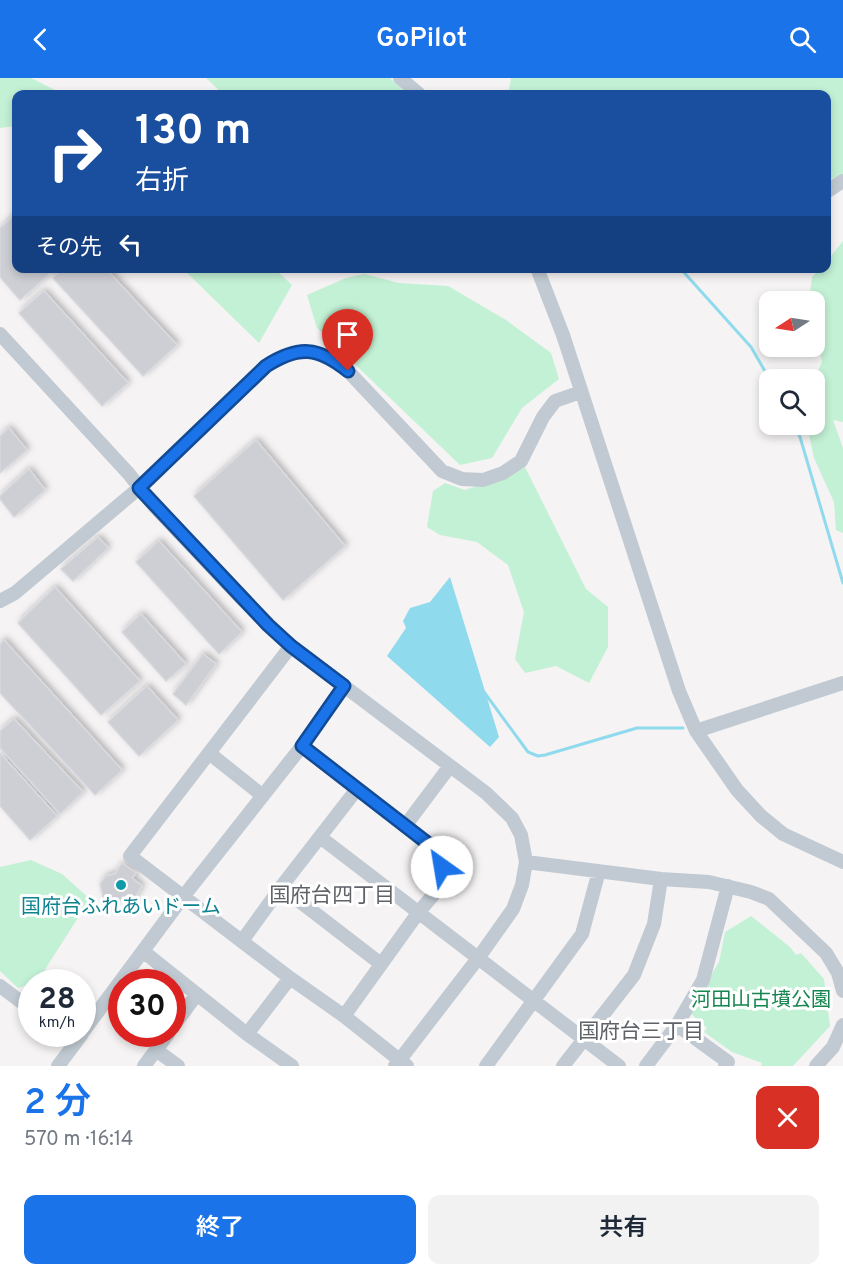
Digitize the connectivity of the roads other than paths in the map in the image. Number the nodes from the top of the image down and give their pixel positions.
1 (400, 78) edge
2 (414, 90) edge
3 (539, 273) edge
4 (0, 334) edge
5 (581, 392) junction
6 (139, 488) junction
7 (0, 601) edge
8 (291, 646) junction
9 (843, 683) edge
10 (344, 686) junction
11 (696, 731) junction
12 (302, 746) junction
13 (208, 753) junction
14 (450, 766) junction
15 (357, 789) junction
16 (263, 796) junction
17 (405, 826) junction
18 (320, 837) junction
19 (526, 862) junction
20 (843, 862) edge
21 (599, 871) junction
22 (660, 879) junction
23 (728, 886) junction
24 (281, 887) junction
25 (183, 897) junction
26 (418, 913) junction
27 (242, 941) junction
28 (144, 952) junction
29 (479, 957) junction
30 (381, 964) junction
31 (290, 978) junction
32 (0, 986) edge
33 (843, 991) edge
34 (197, 994) junction
35 (18, 1000) edge
36 (534, 1001) junction
37 (186, 1009) edge
38 (96, 1015) edge
39 (344, 1016) junction
40 (677, 1024) junction
41 (843, 1025) edge
42 (247, 1034) junction
43 (582, 1039) junction
44 (72, 1047) edge
45 (158, 1047) edge
46 (156, 1050) junction
47 (400, 1064) edge
48 (58, 1066) edge
49 (144, 1066) edge
50 (178, 1066) edge
51 (292, 1066) edge
52 (486, 1066) edge
53 (563, 1066) edge
54 (619, 1066) edge
55 (646, 1066) edge
56 (725, 1066) edge
57 (816, 1066) edge

1 - 2 street
3 - 5 street
4 - 6 street
5 - 6 street
5 - 11 street
6 - 7 street
6 - 8 street
8 - 10 street
8 - 13 street
9 - 11 street
10 - 12 street
10 - 14 street
11 - 20 street
12 - 15 street
12 - 16 street
13 - 16 street
13 - 25 street
14 - 17 street
14 - 19 street
15 - 17 street
15 - 18 street
16 - 25 street
17 - 26 street
18 - 24 street
18 - 26 street
19 - 21 street
19 - 29 street
21 - 22 street
21 - 36 street
22 - 23 street
22 - 43 street
23 - 33 street
23 - 40 street
24 - 27 street
24 - 30 street
25 - 27 street
25 - 28 street
26 - 29 street
26 - 30 street
27 - 31 street
28 - 34 street
28 - 38 street
29 - 36 street
29 - 47 street
30 - 39 street
31 - 39 street
31 - 42 street
32 - 35 street
34 - 37 street
34 - 42 street
36 - 43 street
36 - 52 street
39 - 47 street
40 - 55 street
40 - 56 street
41 - 57 street
42 - 51 street
43 - 53 street
43 - 54 street
44 - 48 street
45 - 46 street
46 - 49 street
46 - 50 street

